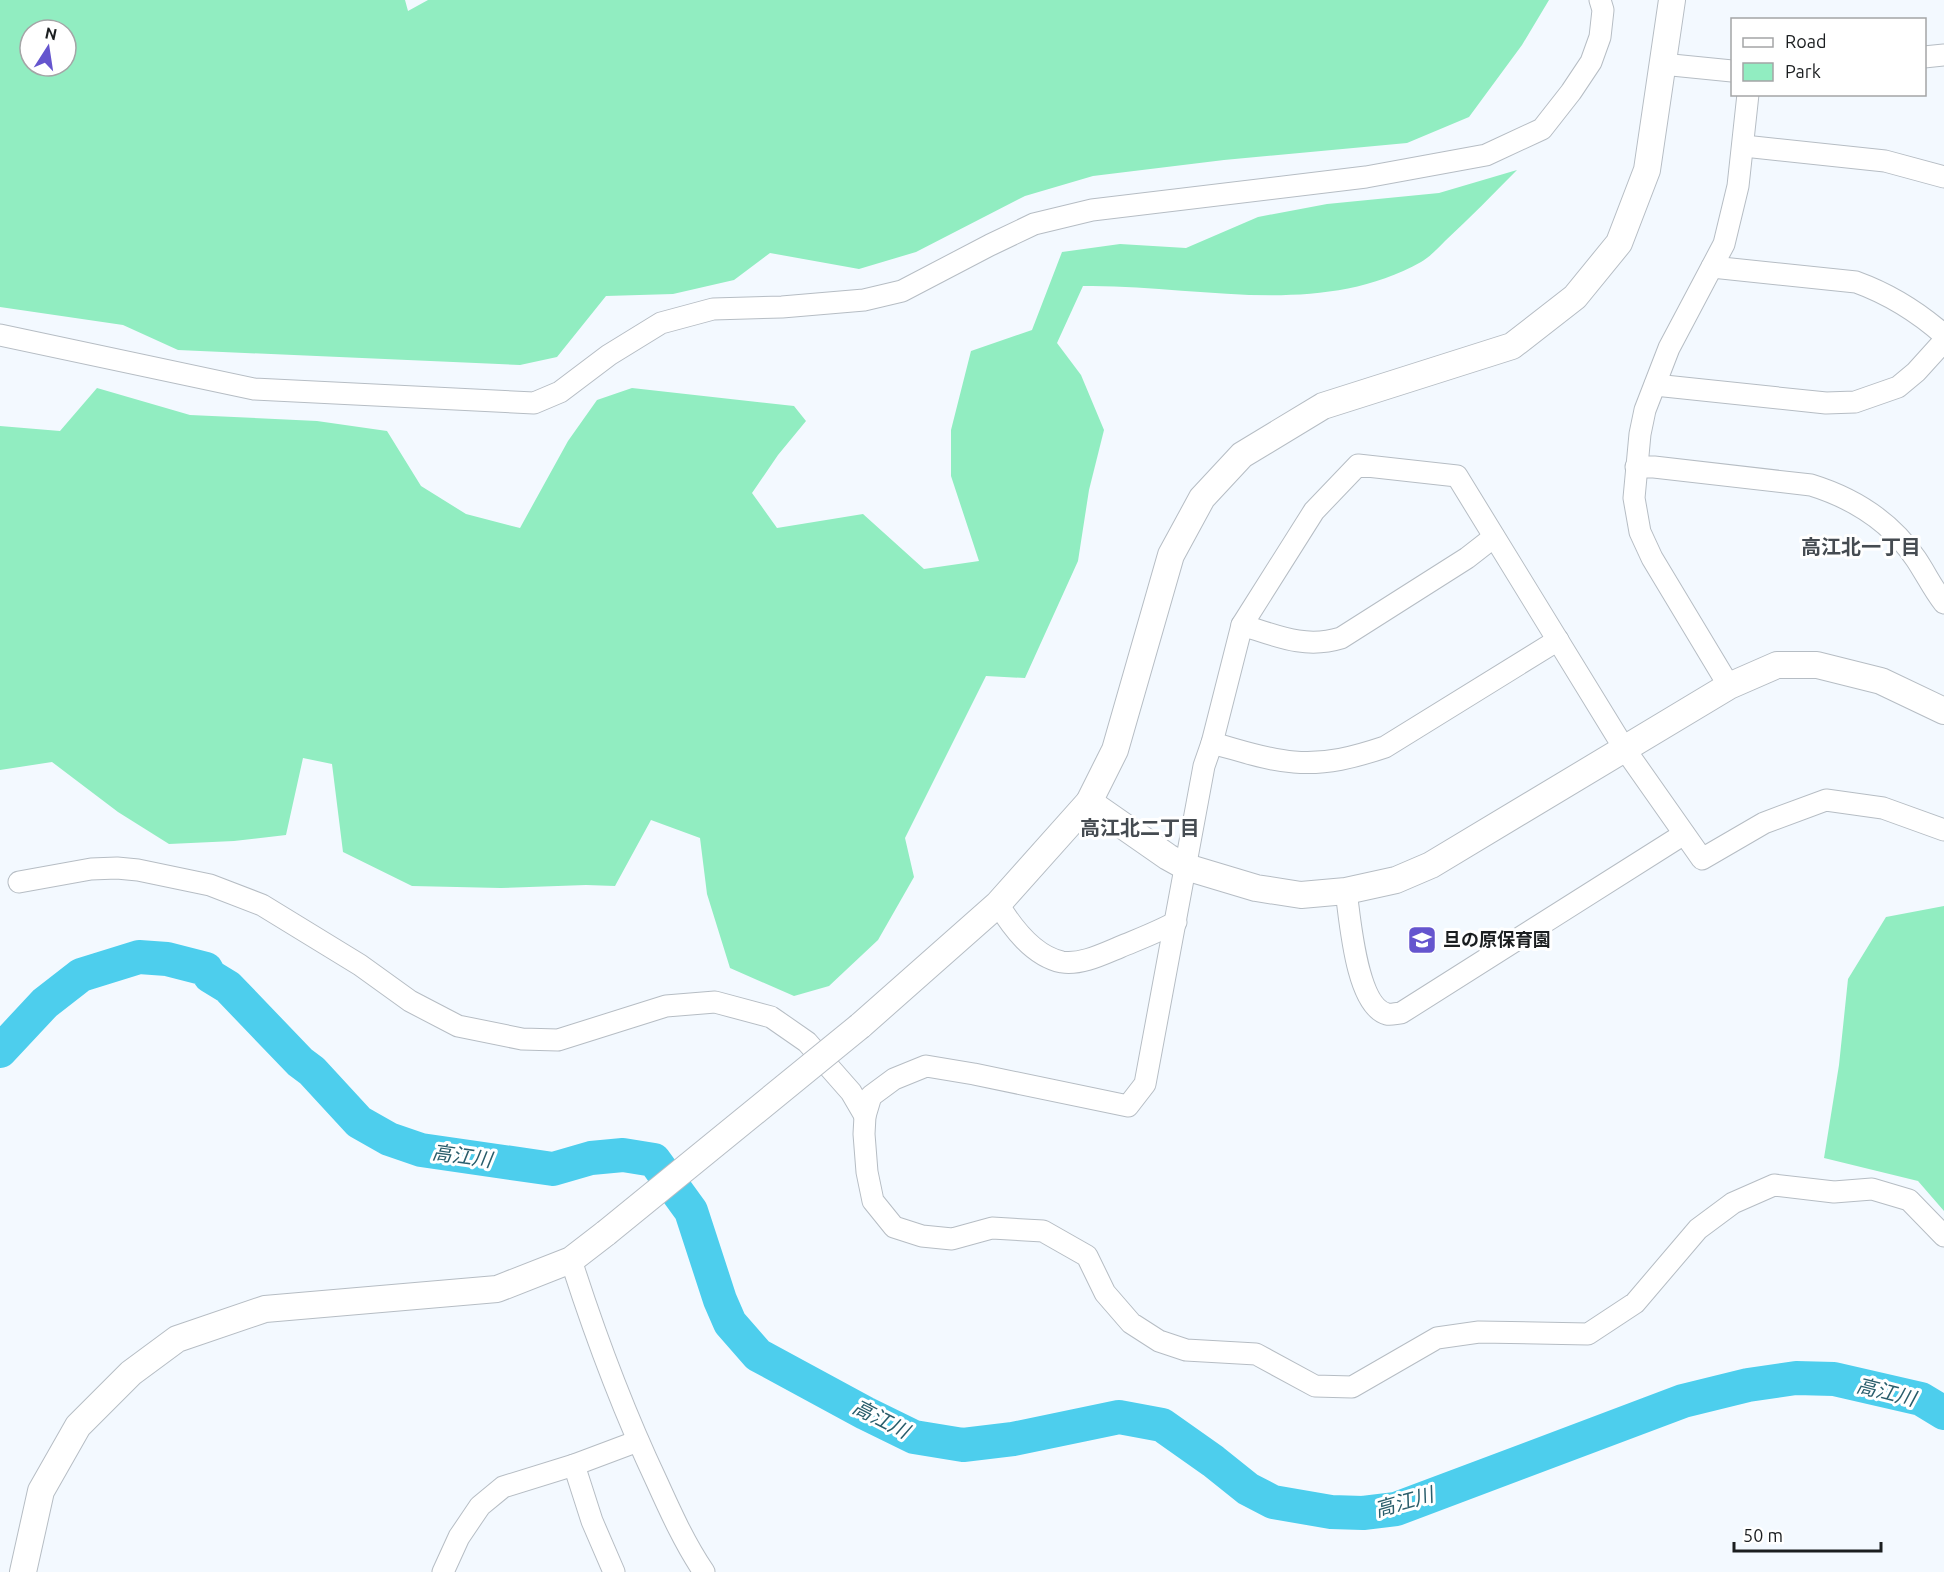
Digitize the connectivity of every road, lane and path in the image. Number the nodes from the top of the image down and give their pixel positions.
1 (1600, 0) edge
2 (1672, 0) edge
3 (1944, 55) edge
4 (1926, 57) edge
5 (1662, 64) junction
6 (1731, 71) edge
7 (1748, 96) edge
8 (1743, 146) junction
9 (1944, 177) edge
10 (1712, 267) junction
11 (0, 335) edge
12 (1944, 335) edge
13 (1944, 341) edge
14 (1655, 385) junction
15 (1636, 467) junction
16 (1494, 537) junction
17 (1944, 603) edge
18 (1242, 625) junction
19 (1558, 640) junction
20 (1729, 686) junction
21 (1944, 711) edge
22 (1212, 744) junction
23 (1624, 748) junction
24 (1089, 802) junction
25 (1944, 830) edge
26 (1684, 834) junction
27 (1186, 867) junction
28 (19, 882) dead end
29 (1346, 891) junction
30 (998, 904) junction
31 (1176, 922) junction
32 (865, 1116) junction
33 (1944, 1236) edge
34 (571, 1260) junction
35 (638, 1441) junction
36 (574, 1465) junction
37 (609, 1570) edge
38 (23, 1572) edge
39 (443, 1572) edge
40 (704, 1572) edge

1 - 11 street
2 - 5 street
3 - 4 street
5 - 6 street
5 - 24 street
7 - 8 street
8 - 9 street
8 - 10 street
10 - 12 street
10 - 14 street
13 - 14 street
14 - 15 street
15 - 17 street
15 - 20 street
16 - 18 street
16 - 18 street
16 - 19 street
18 - 22 street
19 - 22 street
19 - 23 street
20 - 21 street
20 - 23 street
22 - 27 street
23 - 26 street
23 - 29 street
24 - 27 street
24 - 30 street
25 - 26 street
26 - 29 street
27 - 29 street
27 - 31 street
28 - 32 street
30 - 31 street
30 - 34 street, bridge
31 - 32 street
32 - 33 street
34 - 35 street
34 - 38 street
35 - 36 street
35 - 40 street
36 - 37 street
36 - 39 street

